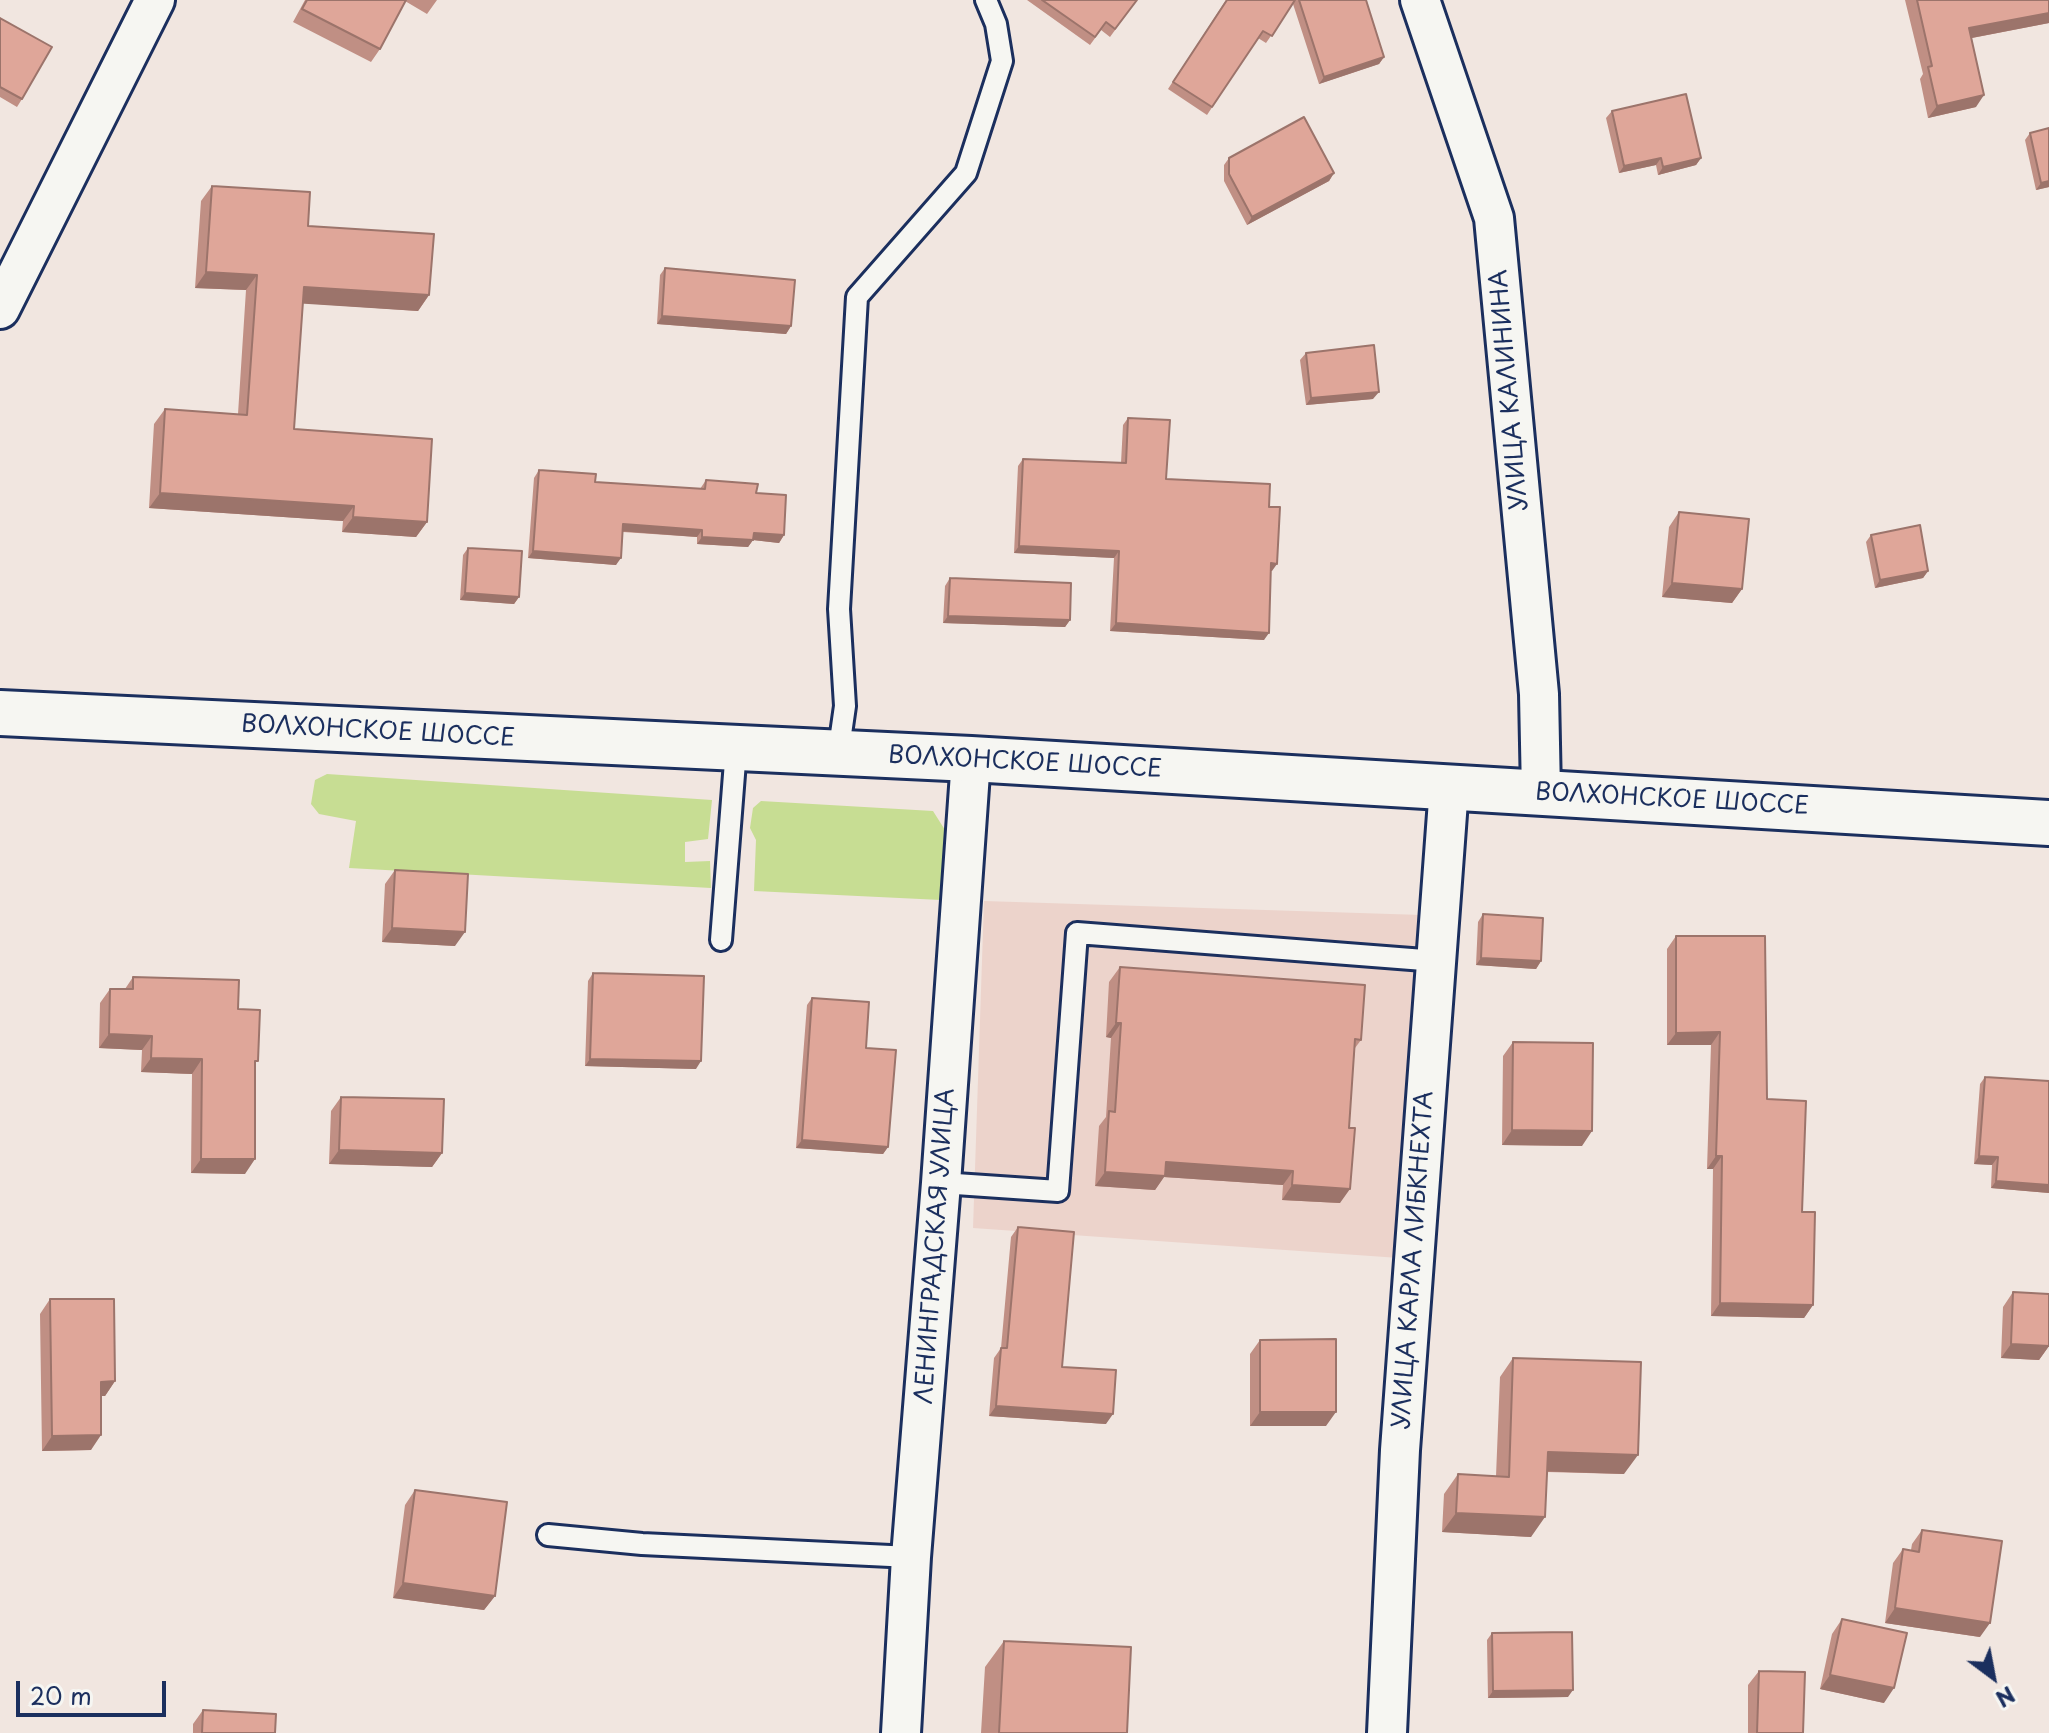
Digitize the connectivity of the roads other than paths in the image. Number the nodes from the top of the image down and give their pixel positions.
1 (155, 0) edge
2 (986, 0) edge
3 (1420, 0) edge
4 (0, 309) edge
5 (0, 713) edge
6 (736, 749) junction
7 (838, 755) junction
8 (971, 759) junction
9 (1449, 787) junction
10 (1541, 793) junction
11 (2049, 823) edge
12 (721, 940) dead end
13 (1437, 961) junction
14 (941, 1183) junction
15 (548, 1535) dead end
16 (911, 1557) junction
17 (901, 1733) edge
18 (1387, 1733) edge

1 - 4 street
2 - 7 lane
3 - 10 street, УЛИЦА КАЛИНИНА
5 - 6 main road, ВОЛХОНСКОЕ ШОССЕ
6 - 7 main road, ВОЛХОНСКОЕ ШОССЕ
6 - 12 lane
7 - 8 main road, ВОЛХОНСКОЕ ШОССЕ
8 - 9 main road, ВОЛХОНСКОЕ ШОССЕ
8 - 14 street, ЛЕНИНГРАДСКАЯ УЛИЦА
9 - 10 main road, ВОЛХОНСКОЕ ШОССЕ
9 - 13 street, УЛИЦА КАРЛА ЛИБКНЕХТА
10 - 11 main road, ВОЛХОНСКОЕ ШОССЕ
13 - 14 lane
13 - 18 street, УЛИЦА КАРЛА ЛИБКНЕХТА
14 - 16 street, ЛЕНИНГРАДСКАЯ УЛИЦА
15 - 16 lane
16 - 17 street, ЛЕНИНГРАДСКАЯ УЛИЦА

